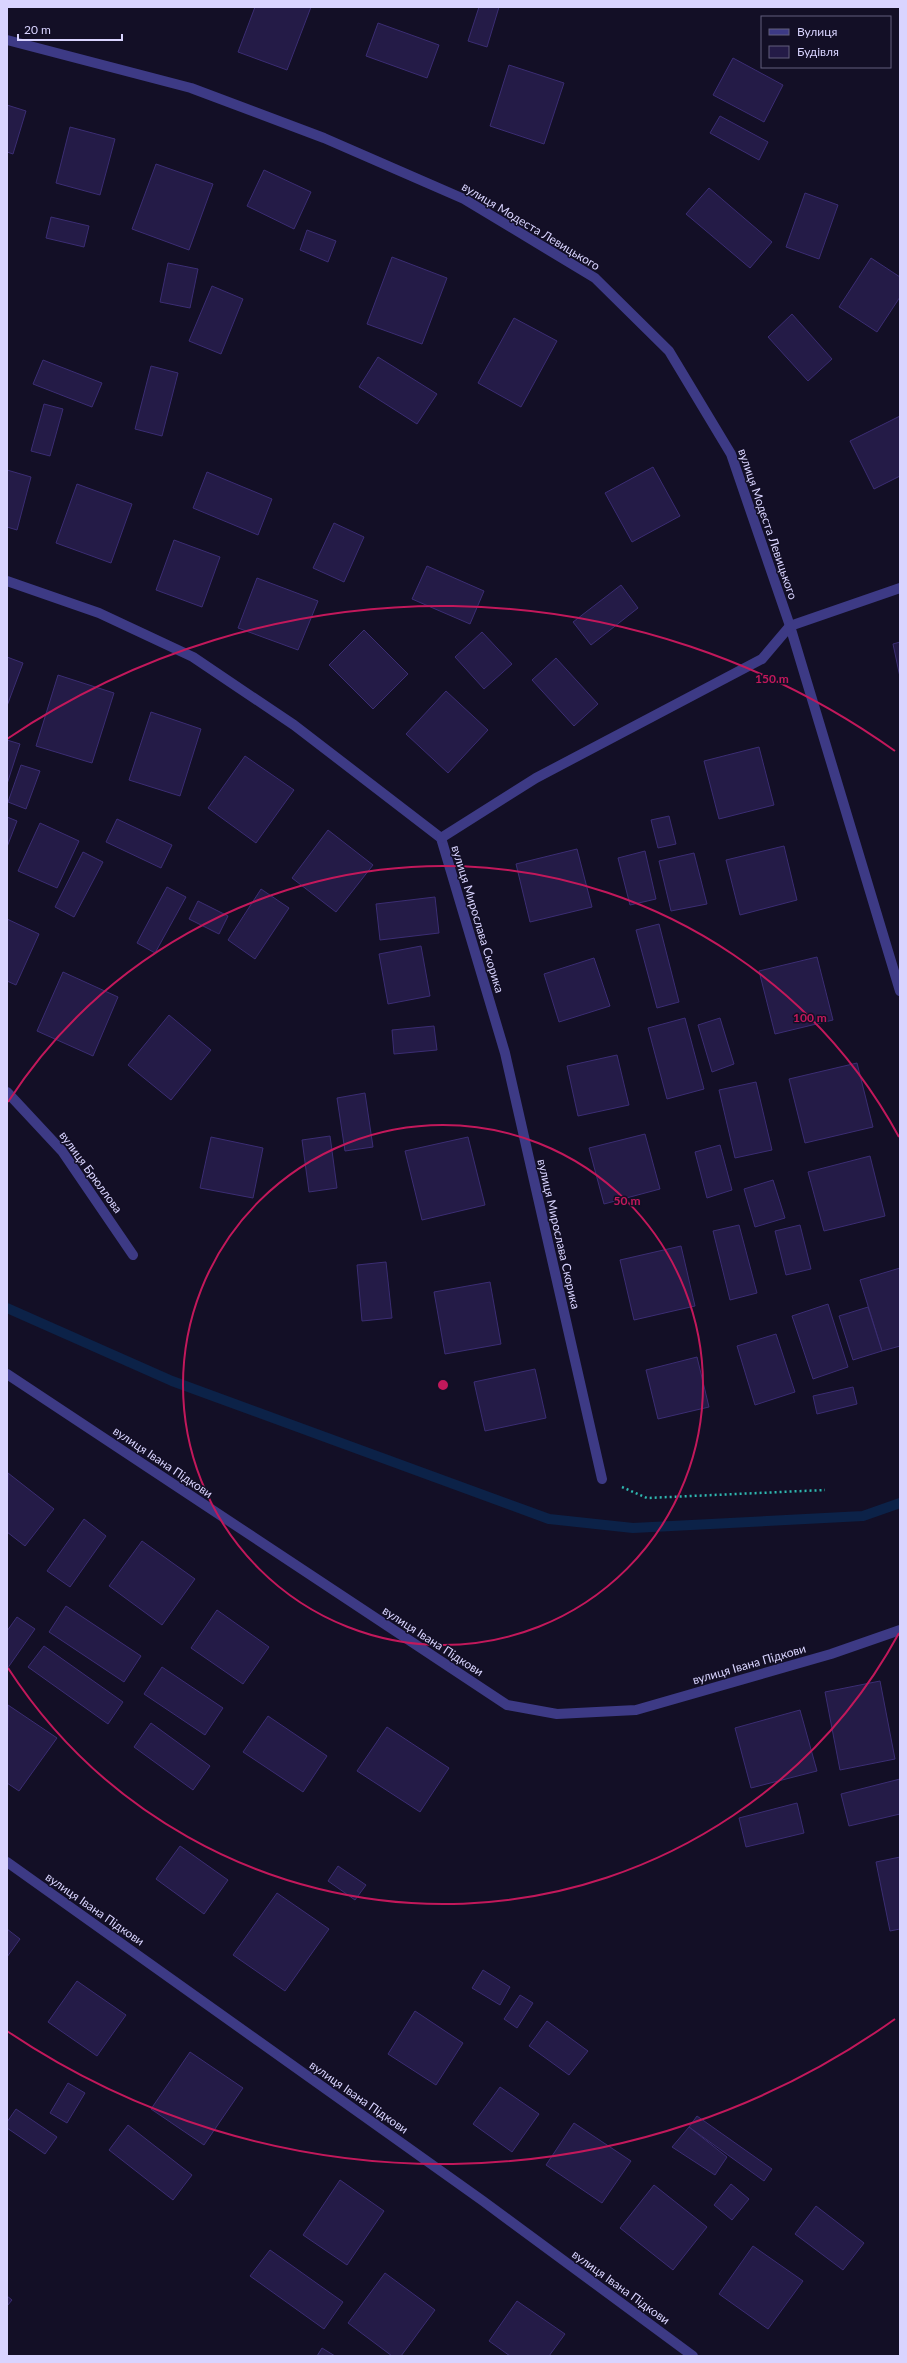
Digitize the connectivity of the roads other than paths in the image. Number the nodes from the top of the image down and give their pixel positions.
1 (7, 40) edge
2 (7, 581) edge
3 (900, 588) edge
4 (790, 626) junction
5 (441, 838) junction
6 (900, 991) edge
7 (7, 1092) edge
8 (133, 1255) dead end
9 (7, 1374) edge
10 (602, 1479) road end
11 (900, 1630) edge
12 (7, 1862) edge
13 (693, 2356) edge

1 - 4 street, вулиця Модеста Левицького
2 - 5 street, вулиця Мирослава Скорика
3 - 4 street
4 - 5 street
4 - 6 street, вулиця Модеста Левицького
5 - 10 street, вулиця Мирослава Скорика
7 - 8 street, вулиця Брюллова
9 - 11 street, вулиця Івана Підкови
12 - 13 street, вулиця Івана Підкови

